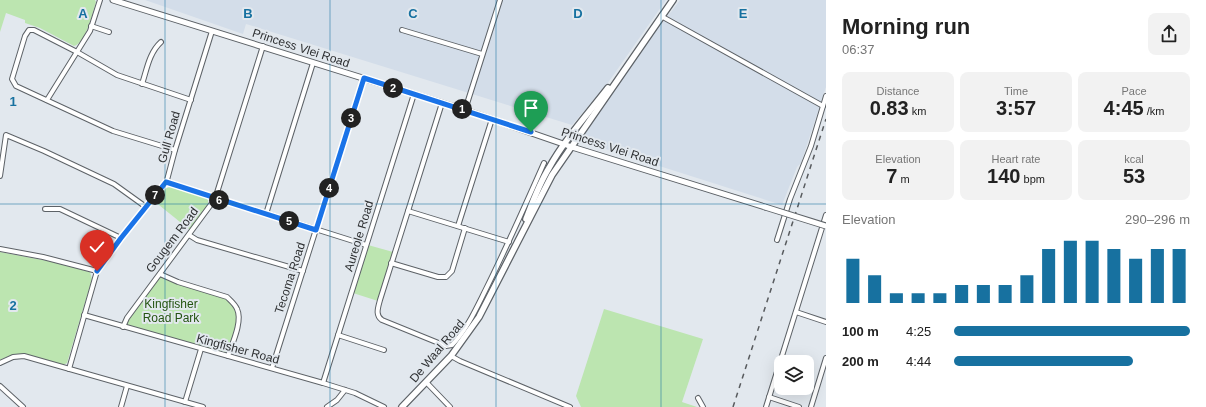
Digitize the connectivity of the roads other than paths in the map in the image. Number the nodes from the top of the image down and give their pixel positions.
1 (100, 0) edge
2 (113, 0) edge
3 (500, 0) edge
4 (673, 0) edge
5 (662, 16) junction
6 (92, 26) junction
7 (402, 30) dead end
8 (212, 31) junction
9 (109, 32) dead end
10 (161, 42) dead end
11 (263, 46) junction
12 (77, 52) junction
13 (482, 54) junction
14 (313, 62) junction
15 (621, 75) junction
16 (364, 78) junction
17 (142, 84) junction
18 (414, 94) junction
19 (826, 96) edge
20 (47, 100) junction
21 (191, 100) junction
22 (442, 103) junction
23 (823, 106) junction
24 (465, 110) junction
25 (492, 119) junction
26 (565, 144) junction
27 (572, 147) junction
28 (175, 150) junction
29 (544, 163) dead end
30 (0, 176) edge
31 (166, 182) junction
32 (215, 199) junction
33 (146, 207) junction
34 (45, 209) dead end
35 (408, 211) junction
36 (266, 214) junction
37 (826, 215) edge
38 (458, 226) junction
39 (826, 226) edge
40 (465, 228) junction
41 (316, 230) junction
42 (189, 235) junction
43 (121, 238) junction
44 (777, 240) dead end
45 (509, 242) junction
46 (516, 242) junction
47 (366, 245) junction
48 (0, 249) edge
49 (392, 263) junction
50 (97, 271) junction
51 (302, 272) junction
52 (160, 274) junction
53 (796, 312) junction
54 (84, 315) junction
55 (826, 322) edge
56 (123, 327) junction
57 (338, 335) junction
58 (201, 349) junction
59 (384, 350) dead end
60 (228, 356) junction
61 (451, 356) junction
62 (826, 358) edge
63 (0, 363) edge
64 (272, 368) junction
65 (70, 369) junction
66 (426, 382) junction
67 (323, 383) junction
68 (0, 386) edge
69 (127, 386) junction
70 (345, 390) junction
71 (769, 397) junction
72 (698, 398) dead end
73 (185, 402) junction
74 (561, 405) edge
75 (24, 407) edge
76 (121, 407) edge
77 (203, 407) edge
78 (327, 407) edge
79 (384, 407) edge
80 (402, 407) edge
81 (450, 407) edge
82 (570, 407) edge
83 (703, 407) edge
84 (766, 407) edge
85 (799, 407) edge
86 (811, 407) edge

1 - 6 street
2 - 8 street, Princess Vlei Road
3 - 13 street
4 - 5 main road, De Waal Road
5 - 15 main road, De Waal Road
5 - 23 street
6 - 9 street
6 - 12 street
7 - 13 street
8 - 11 street, Princess Vlei Road
8 - 21 street, Gull Road
10 - 17 street
11 - 14 street, Princess Vlei Road
11 - 32 street, Gougem Road
12 - 17 street
12 - 20 street
12 - 20 street
13 - 24 street
14 - 16 street, Princess Vlei Road
14 - 36 street
15 - 26 main road, De Waal Road
15 - 27 main road, De Waal Road
16 - 18 street, Princess Vlei Road
16 - 41 street, Tecoma Road
17 - 21 street
18 - 22 street, Princess Vlei Road
18 - 47 street, Aureole Road
19 - 23 street
20 - 28 street
21 - 28 street, Gull Road
22 - 24 street, Princess Vlei Road
22 - 35 street
23 - 44 street
24 - 25 street, Princess Vlei Road
25 - 26 street, Princess Vlei Road
25 - 38 street
26 - 27 street, Princess Vlei Road
26 - 46 main road, De Waal Road
27 - 39 street, Princess Vlei Road, bridge
27 - 46 main road, De Waal Road
28 - 31 street, Gull Road
29 - 45 street
30 - 33 street
31 - 32 street
31 - 33 street, Gull Road
32 - 36 street
32 - 42 street, Gougem Road
33 - 43 street, Gull Road
34 - 43 street
35 - 38 street
35 - 49 street
36 - 41 street
37 - 53 street
38 - 40 street
40 - 45 street
40 - 49 street
41 - 47 street
41 - 51 street, Tecoma Road
42 - 51 street
42 - 52 street, Gougem Road
43 - 50 street, Gull Road
45 - 49 street
46 - 61 main road, De Waal Road
47 - 57 street, Aureole Road
48 - 50 street
50 - 54 street, Gull Road
51 - 64 street, Tecoma Road
52 - 56 street, Gougem Road
52 - 60 street
53 - 55 street
53 - 71 street
54 - 56 street, Kingfisher Road
54 - 65 street, Gull Road
56 - 58 street, Kingfisher Road
57 - 59 street
57 - 67 street, Aureole Road
58 - 60 street, Kingfisher Road
58 - 73 street
60 - 64 street, Kingfisher Road
61 - 66 main road, De Waal Road
61 - 74 street
62 - 86 street
63 - 65 street
64 - 67 street, Kingfisher Road
65 - 69 street
66 - 80 main road, De Waal Road
66 - 81 street
67 - 70 street, Kingfisher Road
68 - 75 street
69 - 73 street
69 - 76 street
70 - 78 street
70 - 79 street, Kingfisher Road
71 - 84 street
71 - 85 street
72 - 83 street
73 - 77 street
74 - 82 street

